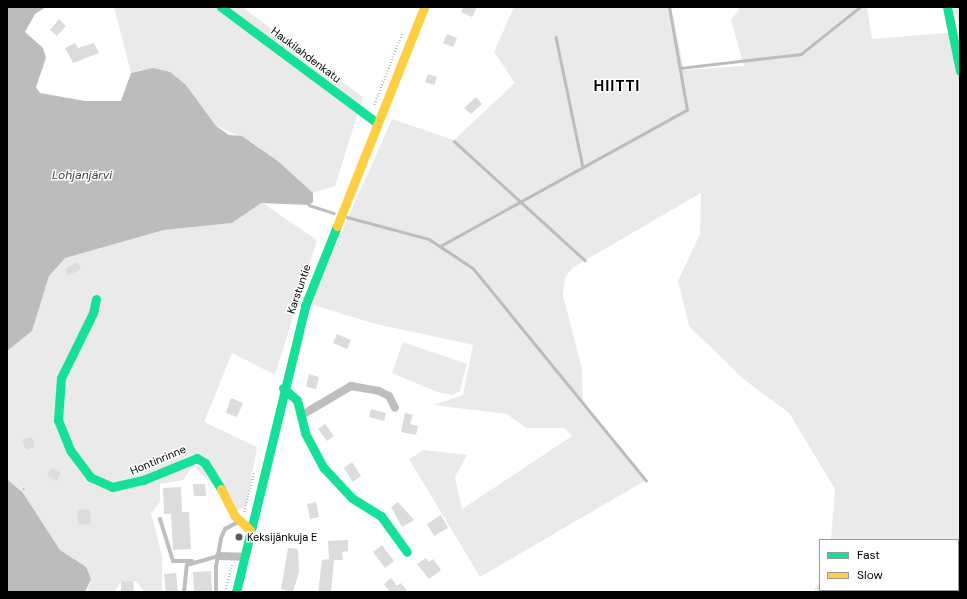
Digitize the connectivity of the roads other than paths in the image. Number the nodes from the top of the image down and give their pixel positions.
1 (221, 7) edge
2 (424, 7) edge
3 (948, 7) edge
4 (960, 71) edge
5 (377, 123) junction
6 (96, 300) dead end
7 (283, 388) junction
8 (395, 408) dead end
9 (302, 416) junction
10 (160, 519) dead end
11 (242, 522) junction
12 (250, 530) junction
13 (407, 552) dead end
14 (219, 556) junction
15 (244, 557) junction
16 (192, 561) junction
17 (185, 591) edge
18 (216, 592) edge
19 (236, 592) edge

1 - 5 street, Haukilahdenkatu
2 - 5 street, Karstuntie
3 - 4 street
5 - 7 street, Karstuntie
6 - 11 street, Hontinrinne
7 - 9 street
7 - 12 street, Karstuntie
8 - 9 street
9 - 13 street
10 - 16 lane
11 - 12 street, Hontinrinne
11 - 14 lane
12 - 15 street, Karstuntie
14 - 15 street
14 - 16 lane
14 - 18 lane
15 - 19 street, Karstuntie
16 - 17 lane

